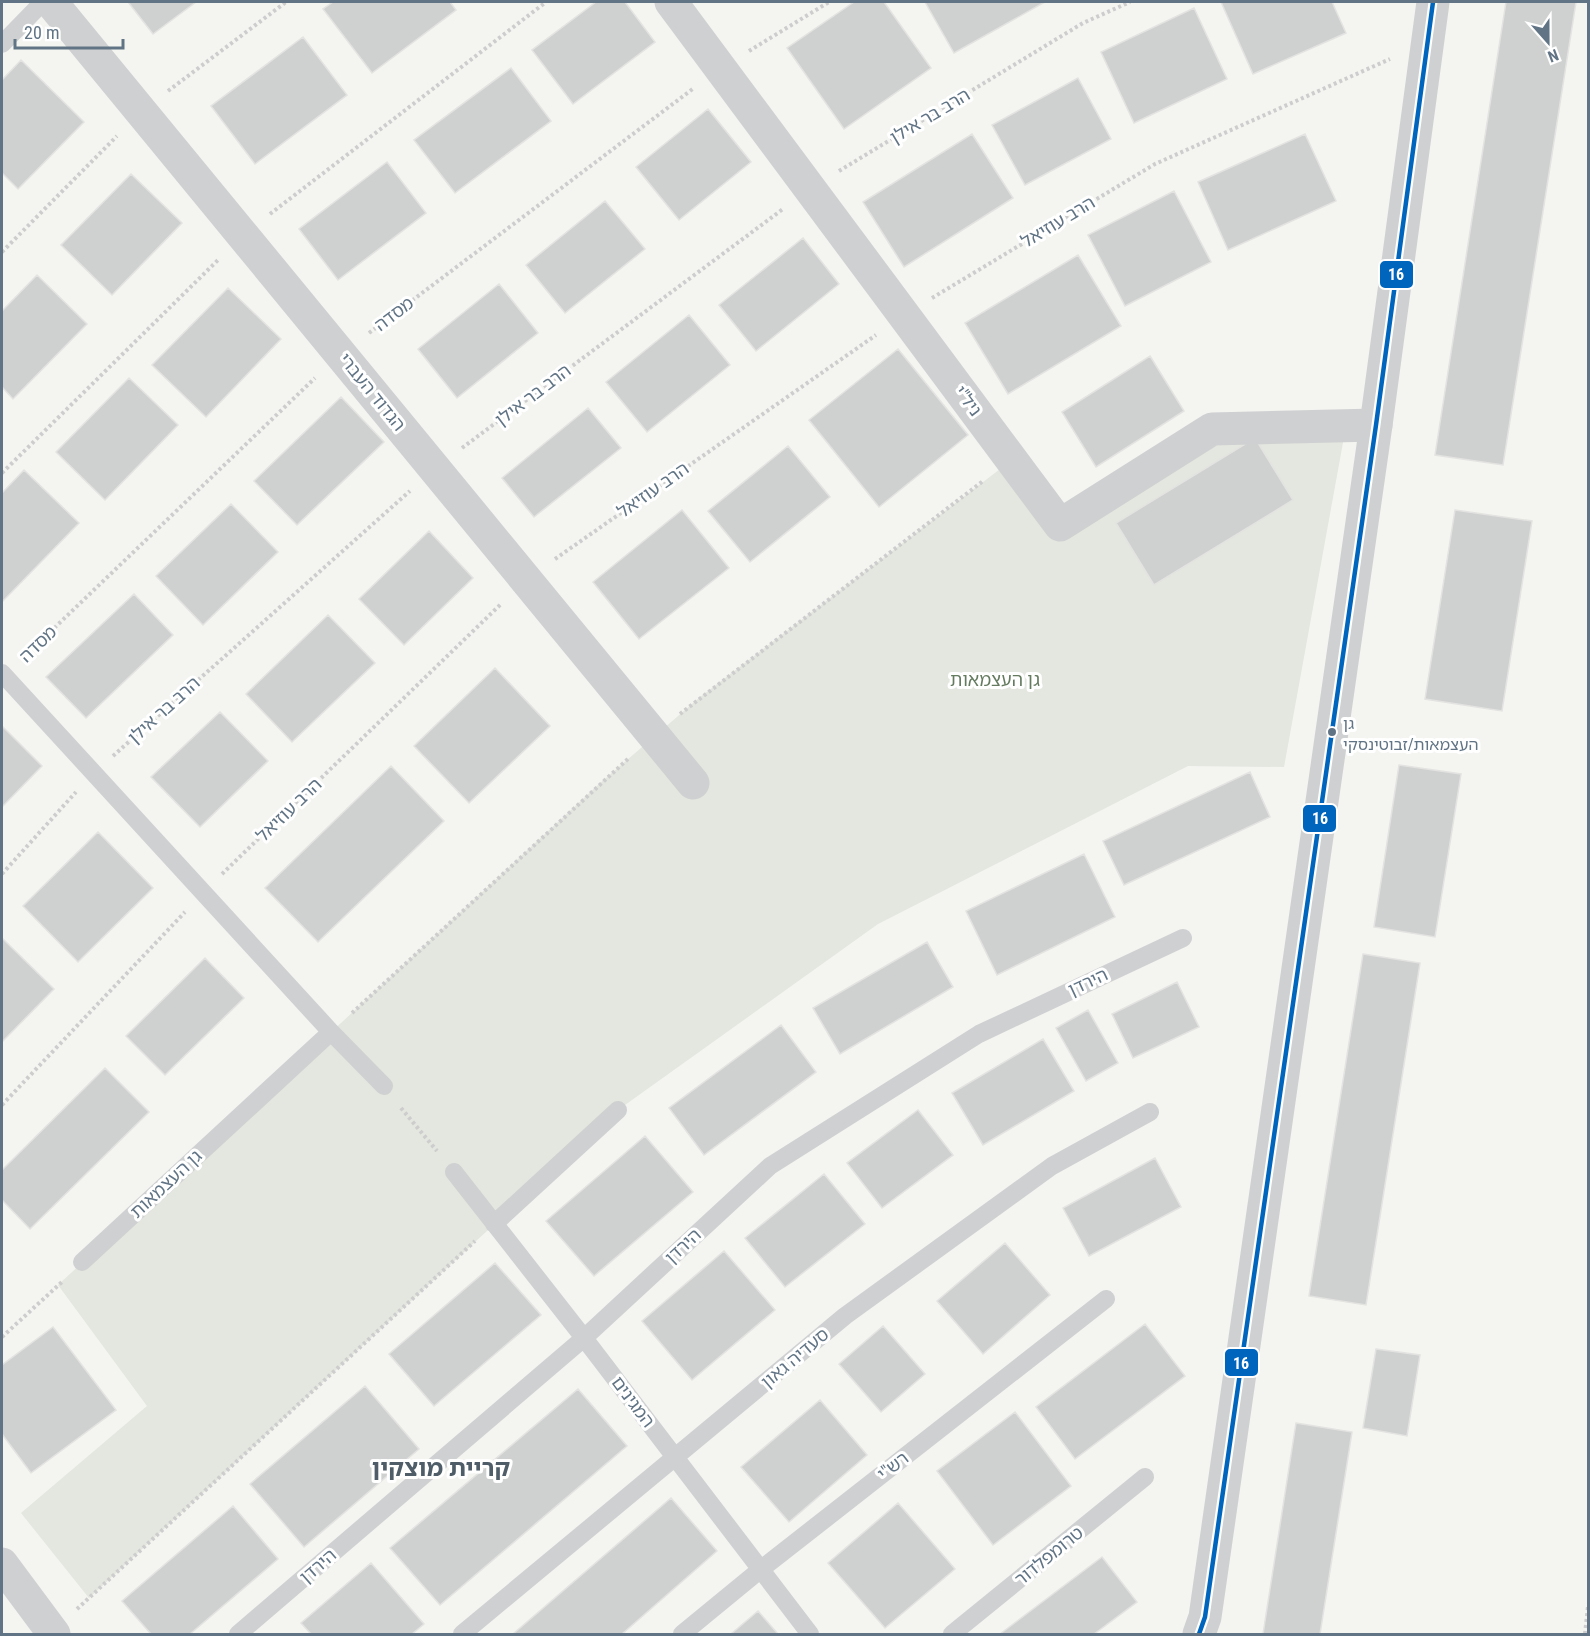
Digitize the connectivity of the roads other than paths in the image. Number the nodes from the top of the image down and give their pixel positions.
1 (44, 2) edge
2 (51, 2) edge
3 (671, 2) edge
4 (1433, 2) edge
5 (2, 44) edge
6 (1376, 425) junction
7 (3, 674) edge
8 (693, 783) dead end
9 (1183, 938) dead end
10 (331, 1032) junction
11 (384, 1086) road end
12 (618, 1110) dead end
13 (1150, 1112) dead end
14 (454, 1172) road end
15 (494, 1224) junction
16 (82, 1262) road end
17 (1106, 1299) dead end
18 (584, 1338) junction
19 (675, 1458) junction
20 (1145, 1477) dead end
21 (2, 1564) edge
22 (760, 1570) junction
23 (53, 1634) edge
24 (238, 1635) edge
25 (462, 1635) edge
26 (682, 1635) edge
27 (810, 1635) edge
28 (952, 1635) edge
29 (1199, 1635) edge

1 - 5 lane
2 - 8 street, הגדוד העברי
3 - 6 street, ניל"י
4 - 6 street
6 - 29 street
7 - 10 lane
9 - 18 lane, הירדן
10 - 11 lane
10 - 16 lane, גן העצמאות
12 - 15 lane
13 - 19 lane, סעדיה גאון
14 - 15 lane, המגינים
15 - 18 lane, המגינים
17 - 22 lane, רש"י
18 - 19 lane, המגינים
18 - 24 lane, הירדן
19 - 22 lane, המגינים
19 - 25 lane, סעדיה גאון
20 - 28 lane, טרומפלדור
21 - 23 street
22 - 26 lane, רש"י
22 - 27 lane, המגינים

